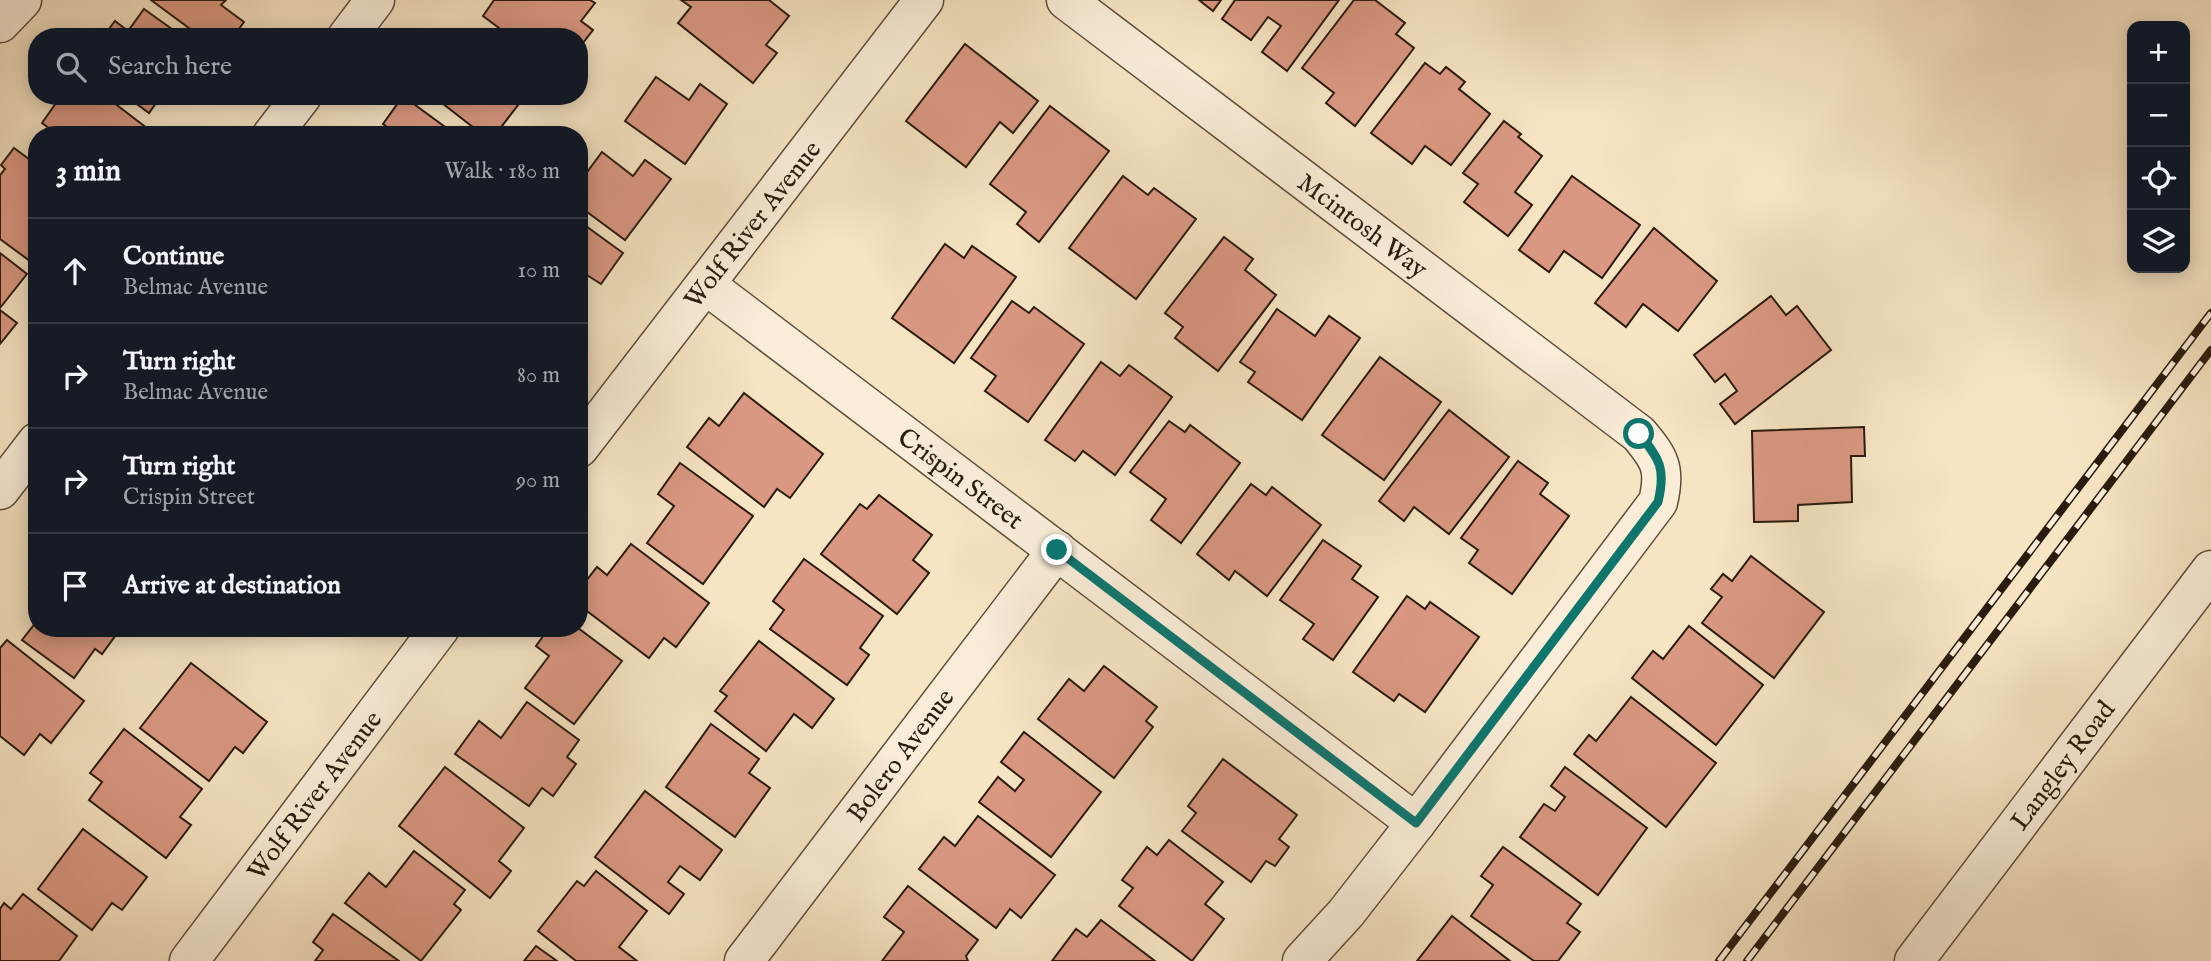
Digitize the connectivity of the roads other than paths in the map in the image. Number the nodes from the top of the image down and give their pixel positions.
1 (22, 0) edge
2 (375, 0) edge
3 (924, 0) edge
4 (1066, 0) edge
5 (0, 23) edge
6 (354, 28) edge
7 (295, 105) edge
8 (279, 126) edge
9 (706, 285) junction
10 (588, 436) edge
11 (28, 453) edge
12 (0, 489) edge
13 (1057, 550) junction
14 (2211, 570) edge
15 (433, 637) edge
16 (1416, 823) junction
17 (188, 961) edge
18 (744, 961) edge
19 (1302, 961) edge
20 (1914, 961) edge

1 - 5 street
2 - 6 street
3 - 9 street, Wolf River Avenue
4 - 16 street, Mcintosh Way
7 - 8 street
9 - 10 street, Wolf River Avenue
9 - 13 street, Crispin Street
11 - 12 street
13 - 16 street, Crispin Street
13 - 18 street, Bolero Avenue
14 - 20 street, Langley Road
15 - 17 street, Wolf River Avenue
16 - 19 street

